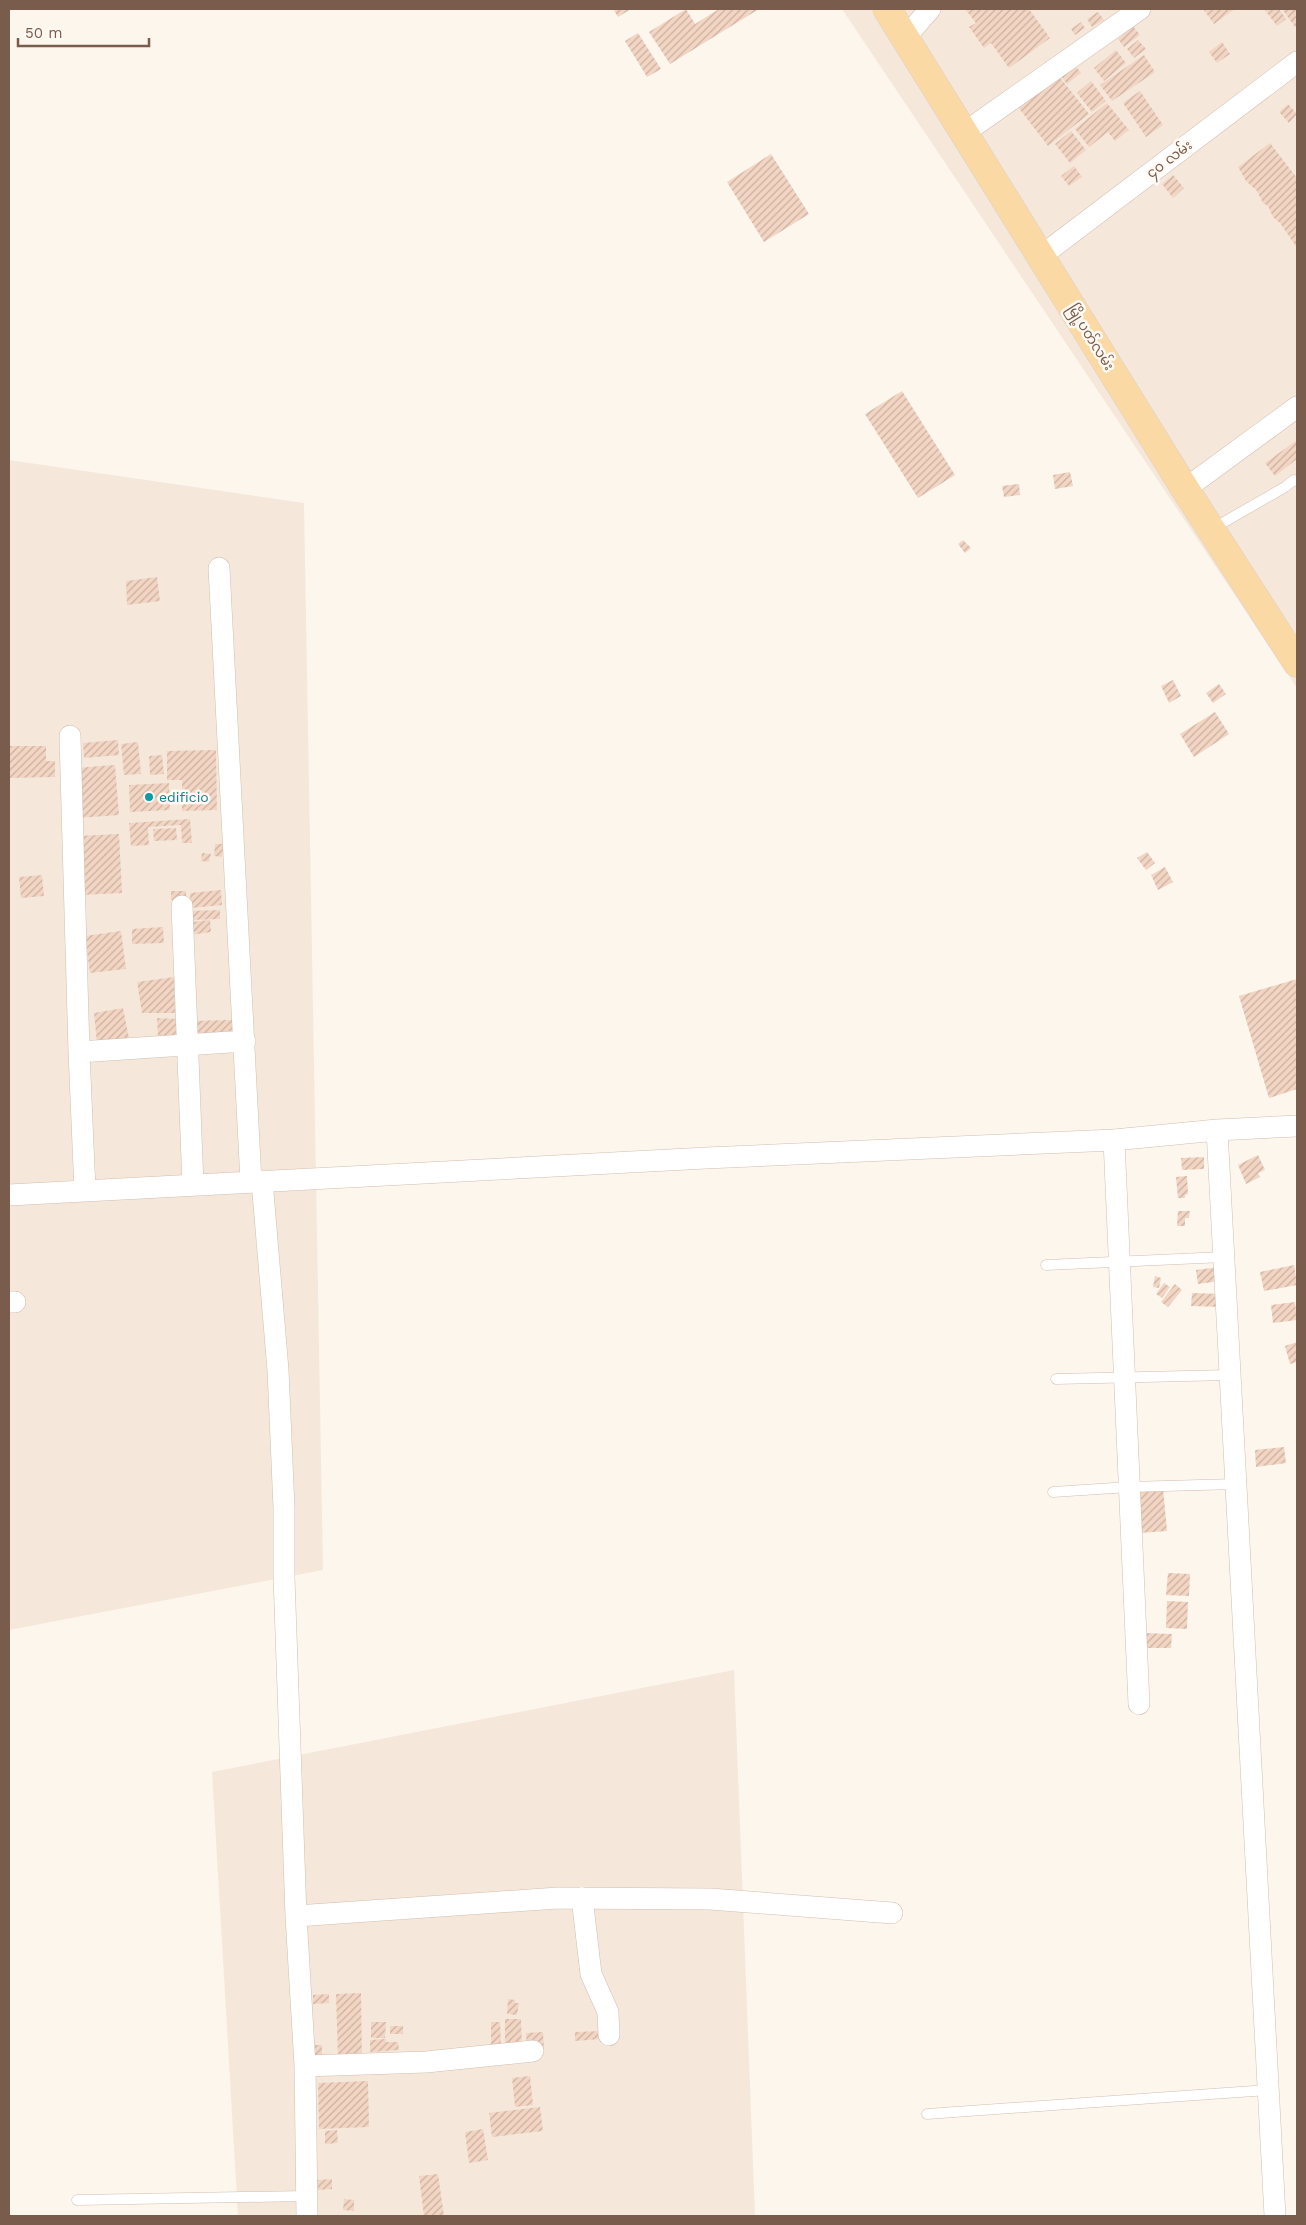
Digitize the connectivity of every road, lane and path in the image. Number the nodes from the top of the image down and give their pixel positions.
1 (887, 9) edge
2 (930, 9) edge
3 (1140, 9) edge
4 (905, 38) junction
5 (1297, 62) edge
6 (964, 133) junction
7 (1041, 256) junction
8 (1297, 407) edge
9 (1297, 481) edge
10 (1185, 489) junction
11 (1211, 529) junction
12 (219, 568) dead end
13 (1297, 663) edge
14 (70, 736) dead end
15 (182, 906) dead end
16 (245, 1041) junction
17 (188, 1044) junction
18 (79, 1052) junction
19 (1297, 1126) edge
20 (1217, 1130) junction
21 (1114, 1140) junction
22 (257, 1181) junction
23 (193, 1185) junction
24 (86, 1191) junction
25 (9, 1195) edge
26 (1224, 1257) junction
27 (1119, 1262) junction
28 (1046, 1265) dead end
29 (1230, 1375) junction
30 (1124, 1377) junction
31 (1056, 1379) dead end
32 (1236, 1484) junction
33 (1129, 1487) junction
34 (1053, 1492) dead end
35 (1139, 1704) dead end
36 (582, 1898) junction
37 (892, 1913) dead end
38 (296, 1916) junction
39 (609, 2035) dead end
40 (533, 2051) dead end
41 (305, 2066) junction
42 (1268, 2090) junction
43 (927, 2114) dead end
44 (77, 2200) dead end
45 (306, 2206) edge
46 (1275, 2216) edge

1 - 4 main road, မြို့ပတ်လမ်း
2 - 4 street
3 - 6 street
4 - 6 main road, မြို့ပတ်လမ်း
5 - 7 street, ၄၀ လမ်း
6 - 7 main road, မြို့ပတ်လမ်း
7 - 10 main road, မြို့ပတ်လမ်း
8 - 10 street
9 - 11 lane
10 - 11 main road, မြို့ပတ်လမ်း
11 - 13 main road, မြို့ပတ်လမ်း
12 - 16 street
14 - 18 street
15 - 17 street
16 - 17 street
16 - 22 street
17 - 18 street
17 - 23 street
18 - 24 street
19 - 20 street
20 - 21 street
20 - 26 street
21 - 22 street
21 - 27 street
22 - 23 street
22 - 38 street
23 - 24 street
24 - 25 street
26 - 27 lane
26 - 29 street
27 - 28 lane
27 - 30 street
29 - 30 lane
29 - 32 street
30 - 31 lane
30 - 33 street
32 - 33 lane
32 - 42 street
33 - 34 lane
33 - 35 street
36 - 37 street
36 - 38 street
36 - 39 street
38 - 41 street
40 - 41 street
41 - 45 street
42 - 43 lane
42 - 46 street
44 - 45 lane

